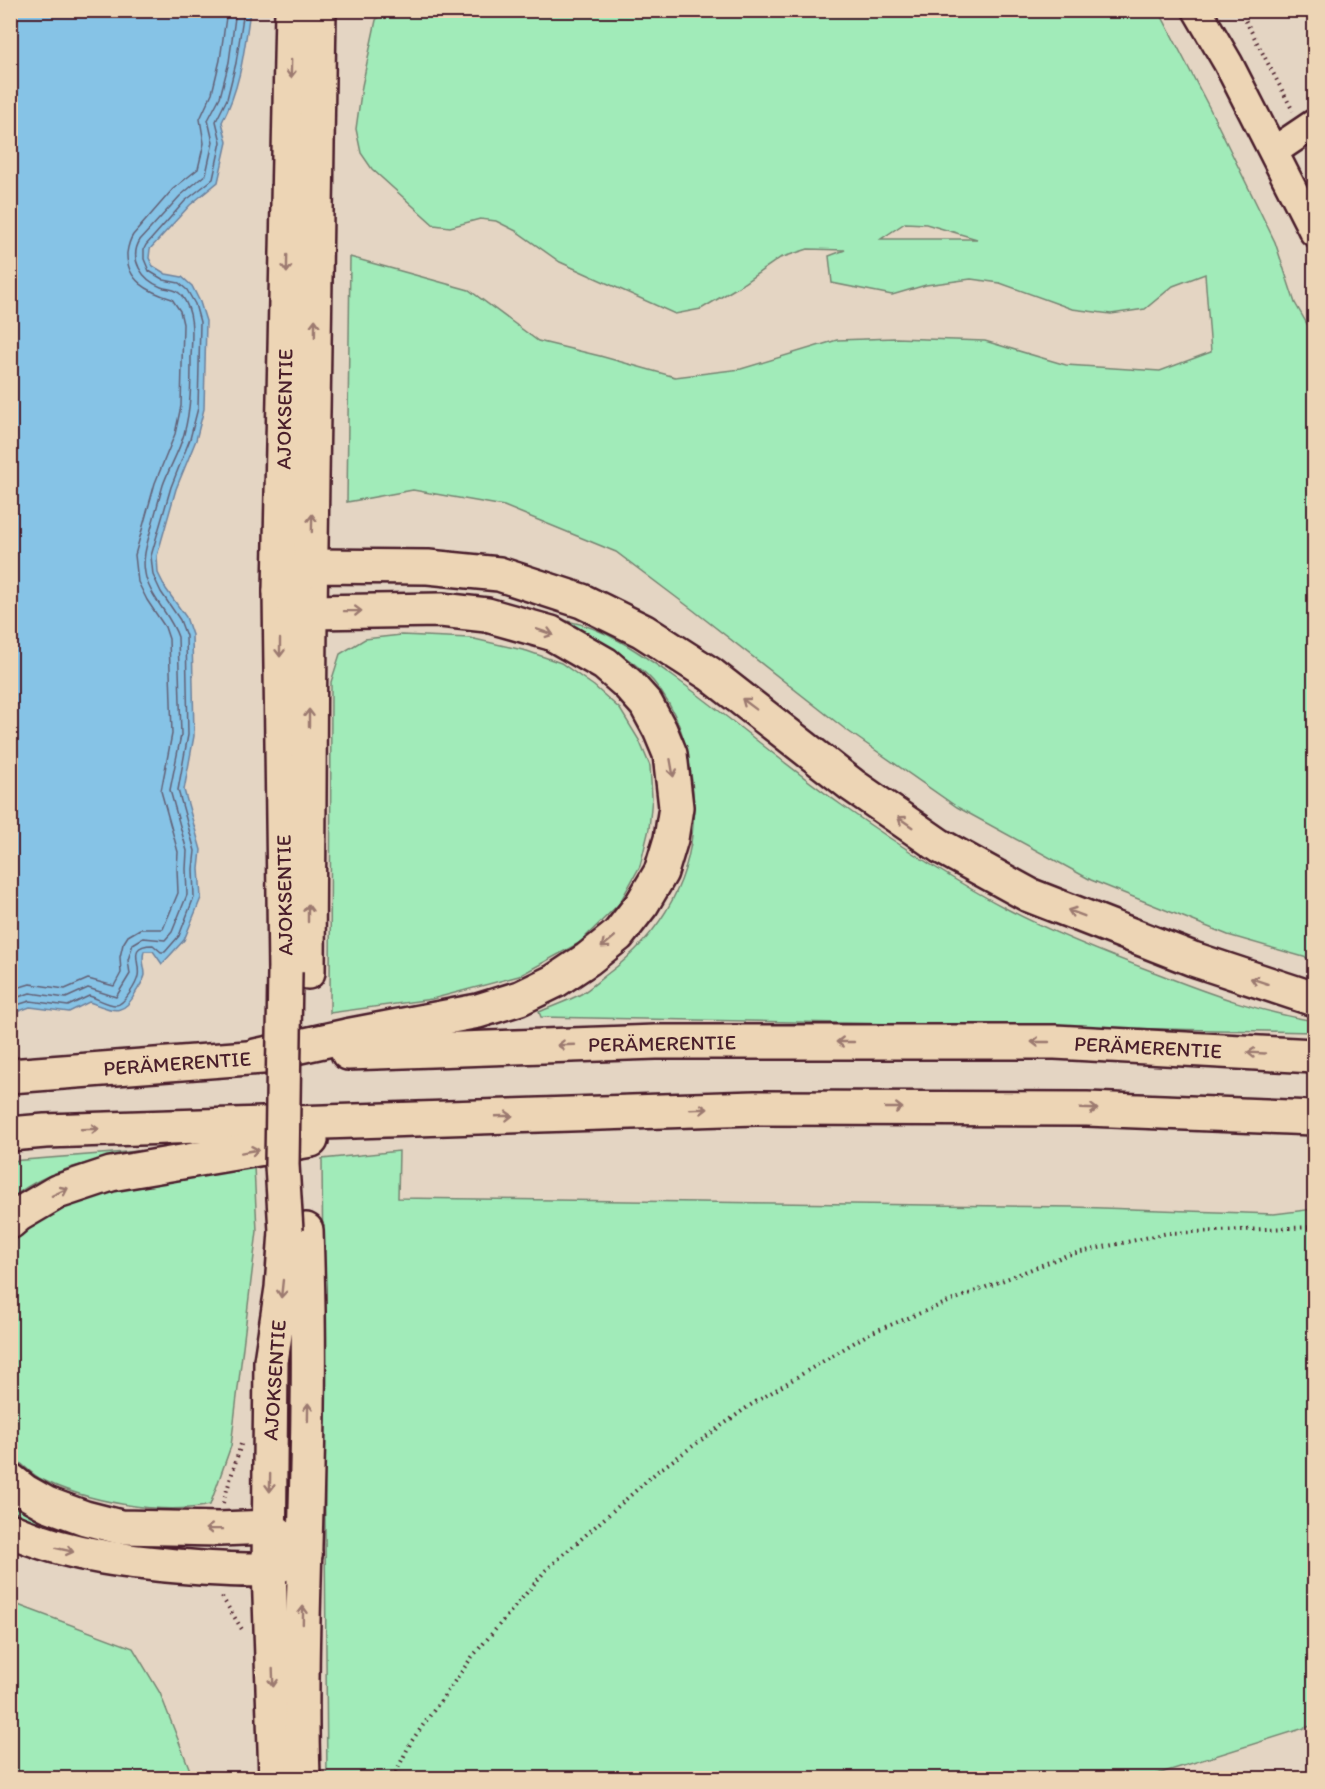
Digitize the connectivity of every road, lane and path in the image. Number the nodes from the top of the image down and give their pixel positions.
1 (292, 10) edge
2 (319, 10) edge
3 (1197, 10) edge
4 (1240, 10) edge
5 (1310, 128) edge
6 (1274, 150) junction
7 (1314, 232) edge
8 (311, 566) junction
9 (280, 591) junction
10 (310, 612) junction
11 (296, 972) junction
12 (1314, 999) edge
13 (255, 1056) junction
14 (1314, 1056) edge
15 (10, 1076) edge
16 (446, 1118) junction
17 (1314, 1119) edge
18 (10, 1134) edge
19 (10, 1222) edge
20 (1314, 1227) edge
21 (296, 1230) junction
22 (10, 1480) edge
23 (269, 1527) junction
24 (10, 1530) edge
25 (305, 1554) junction
26 (269, 1568) junction
27 (276, 1779) edge
28 (303, 1779) edge
29 (393, 1779) edge

1 -> 9 main road, AJOKSENTIE
8 -> 2 main road, AJOKSENTIE
3 - 6 street
4 - 5 path
5 - 6 street
6 - 7 street
8 - 9 main road
8 - 10 main road, AJOKSENTIE
12 -> 8 main road
9 - 10 main road
9 -> 11 main road, AJOKSENTIE
11 -> 10 main road, AJOKSENTIE
10 -> 13 main road
11 - 21 main road, AJOKSENTIE
14 -> 13 main road, PERÄMERENTIE
13 - 15 main road, PERÄMERENTIE
16 -> 17 main road
18 -> 16 main road
19 -> 16 main road
20 - 29 path
21 -> 23 main road, AJOKSENTIE
25 -> 21 main road, AJOKSENTIE
23 -> 22 main road
23 - 25 main road
23 - 26 main road, AJOKSENTIE
24 -> 26 main road
25 - 26 main road
28 -> 25 main road, AJOKSENTIE
26 -> 27 main road, AJOKSENTIE

